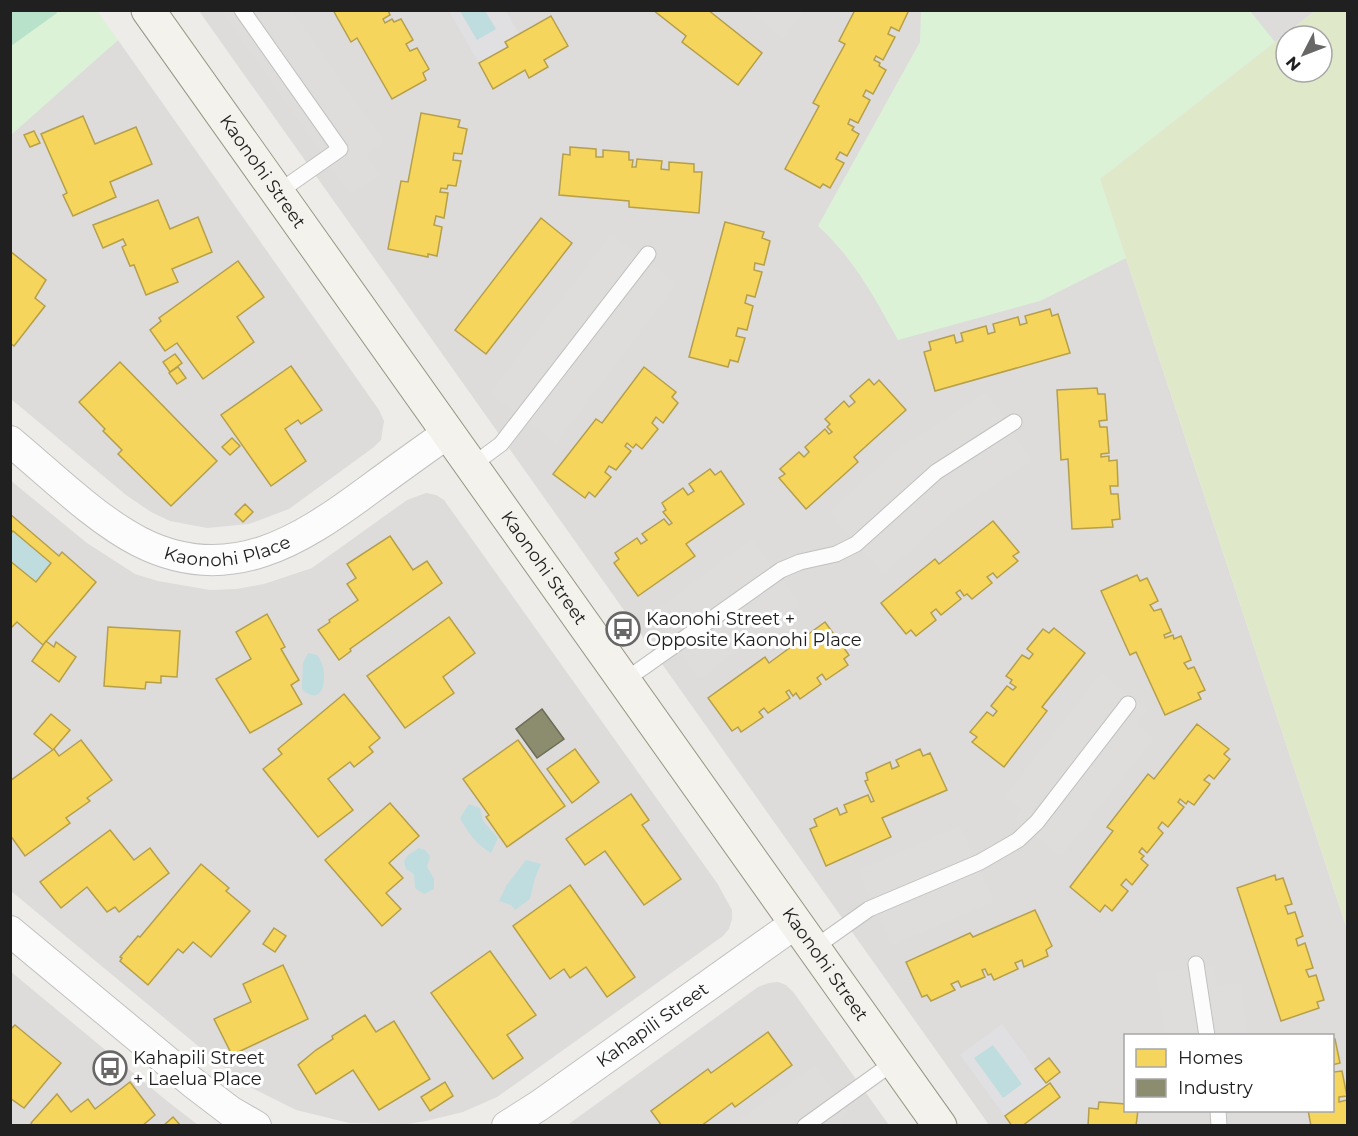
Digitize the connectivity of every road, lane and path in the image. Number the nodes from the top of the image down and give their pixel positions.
1 (148, 10) edge
2 (242, 10) edge
3 (278, 193) junction
4 (648, 254) dead end
5 (1014, 422) dead end
6 (448, 433) junction
7 (10, 441) edge
8 (471, 466) junction
9 (624, 681) junction
10 (1128, 704) dead end
11 (10, 931) edge
12 (805, 936) junction
13 (1196, 963) dead end
14 (1206, 1034) edge
15 (894, 1062) junction
16 (256, 1125) edge
17 (507, 1125) edge
18 (805, 1125) edge
19 (940, 1125) edge

1 - 3 street, Kaonohi Street
2 - 3 lane
3 - 6 street, Kaonohi Street
4 - 8 lane
5 - 9 lane
6 - 7 street, Kaonohi Place
6 - 8 street, Kaonohi Street
8 - 9 street, Kaonohi Street
9 - 12 street, Kaonohi Street
10 - 12 lane
11 - 16 street
12 - 15 street, Kaonohi Street
12 - 17 street, Kahapili Street
13 - 14 lane
15 - 18 lane
15 - 19 street, Kaonohi Street

